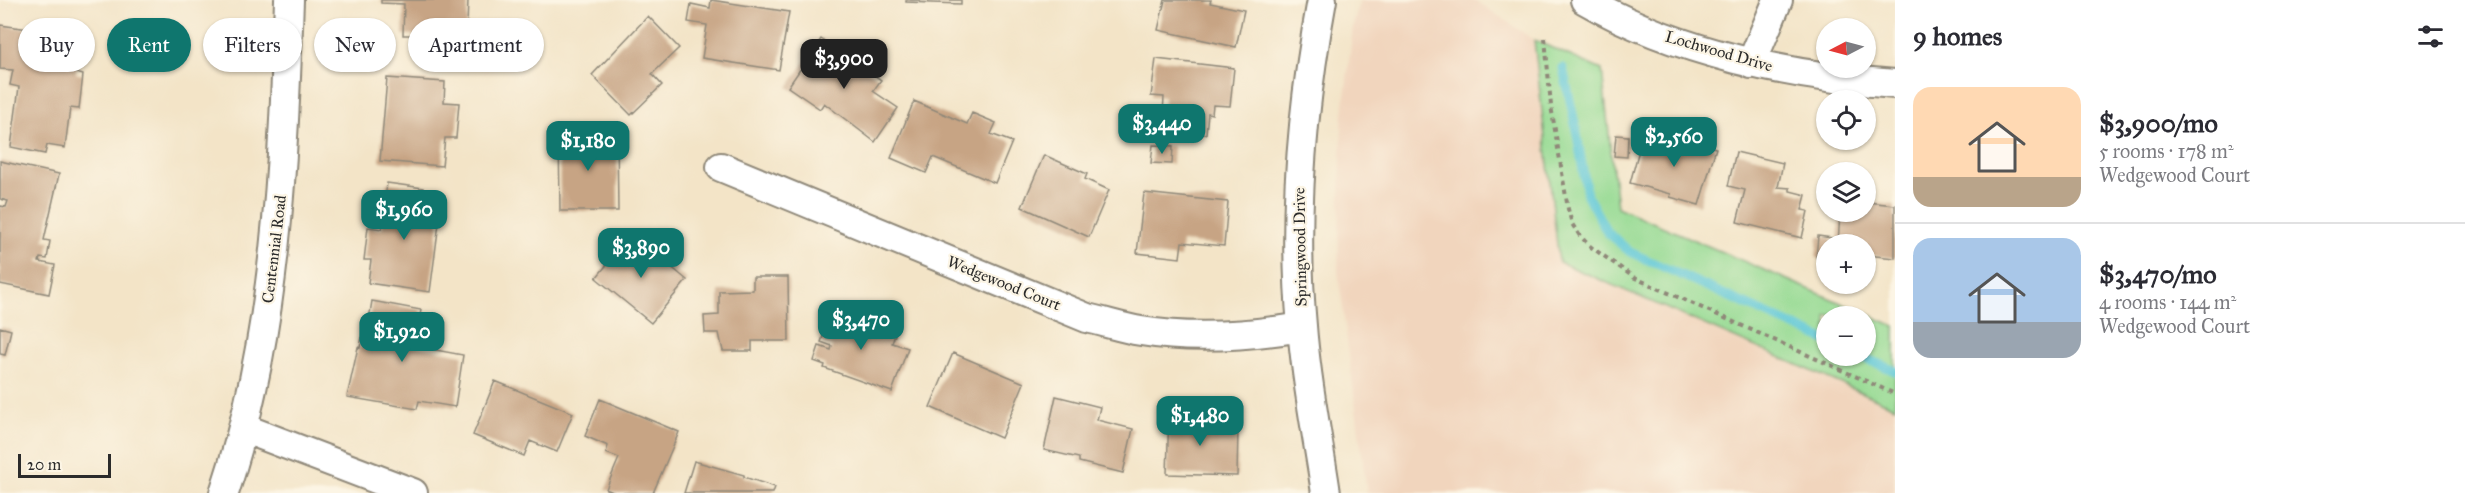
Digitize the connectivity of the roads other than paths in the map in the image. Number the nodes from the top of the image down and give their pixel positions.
1 (289, 0) edge
2 (1322, 0) edge
3 (1585, 0) edge
4 (1778, 0) edge
5 (1751, 64) junction
6 (1895, 84) edge
7 (721, 167) dead end
8 (1302, 327) junction
9 (243, 428) junction
10 (224, 493) edge
11 (413, 493) edge
12 (1326, 493) edge

1 - 9 street, Centennial Road
2 - 8 street, Springwood Drive
3 - 5 street, Lochwood Drive
4 - 5 street
5 - 6 street, Lochwood Drive
7 - 8 street, Wedgewood Court
8 - 12 street, Springwood Drive
9 - 10 street, Centennial Road
9 - 11 street

